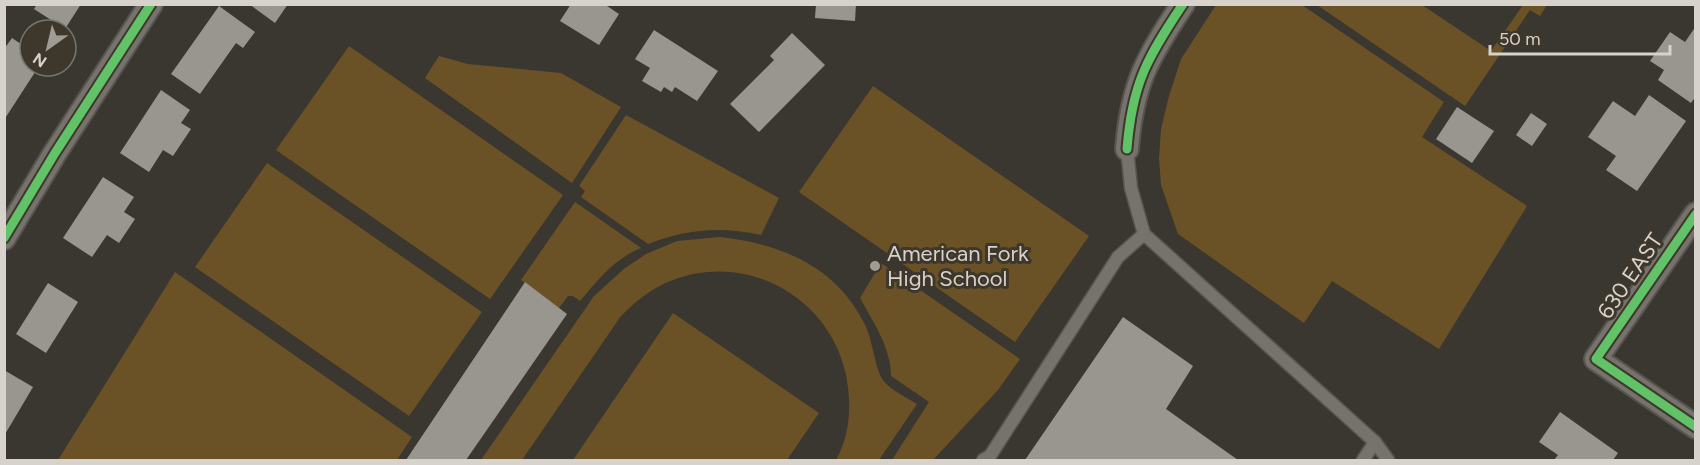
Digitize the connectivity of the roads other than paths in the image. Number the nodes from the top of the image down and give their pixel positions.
1 (151, 4) edge
2 (1183, 4) edge
3 (1127, 150) joint
4 (1695, 214) edge
5 (1144, 234) junction
6 (4, 238) edge
7 (1695, 427) edge
8 (1375, 442) junction
9 (983, 460) edge
10 (1362, 460) edge
11 (1388, 460) edge

1 - 6 street
2 - 3 street
3 - 5 lane
4 - 7 street, 630 EAST
5 - 8 lane
5 - 9 lane
8 - 10 lane
8 - 11 lane

